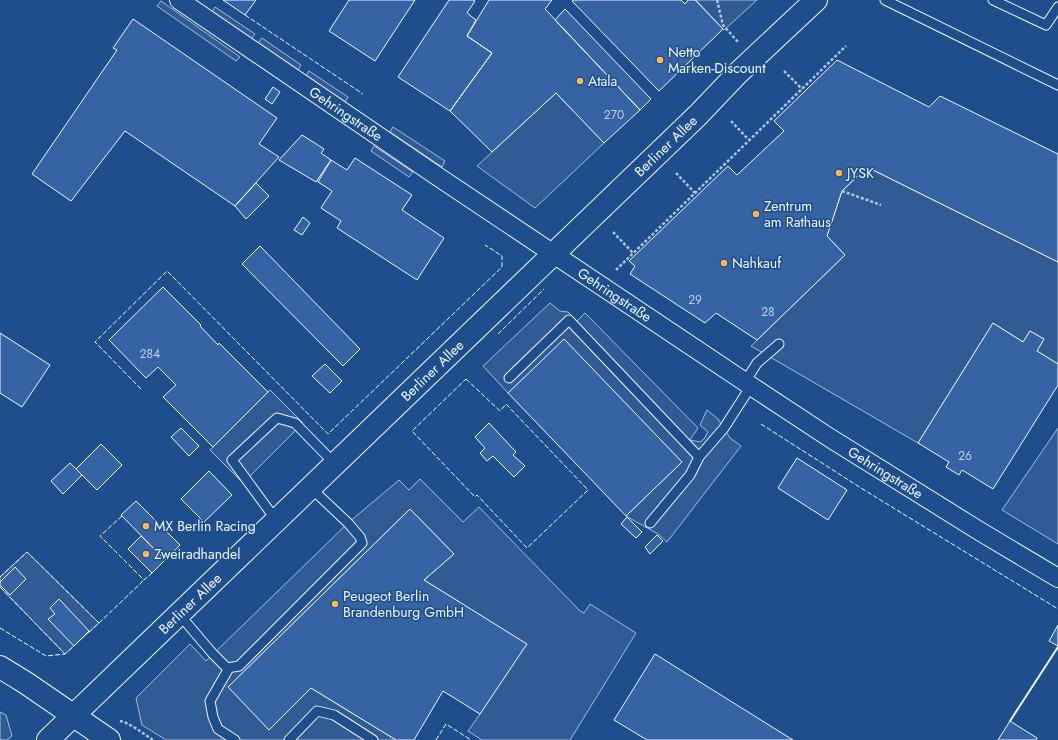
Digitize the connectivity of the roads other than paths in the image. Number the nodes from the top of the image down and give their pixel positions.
1 (179, 0) edge
2 (885, 0) edge
3 (993, 0) edge
4 (813, 1) edge
5 (1058, 7) edge
6 (1058, 85) edge
7 (554, 254) junction
8 (779, 344) dead end
9 (509, 378) dead end
10 (748, 384) junction
11 (699, 457) junction
12 (335, 464) junction
13 (311, 488) junction
14 (276, 521) junction
15 (650, 523) dead end
16 (1058, 578) edge
17 (179, 614) junction
18 (0, 667) edge
19 (229, 668) junction
20 (73, 716) junction
21 (48, 740) edge
22 (109, 740) edge
23 (235, 740) edge
24 (288, 740) edge
25 (373, 740) edge

1 - 7 street, Gehringstraße
2 - 6 lane
3 - 5 lane
4 - 7 main road, Berliner Allee
7 - 10 street, Gehringstraße
7 - 12 main road, Berliner Allee
8 - 10 lane
9 - 11 lane
10 - 11 lane
10 - 16 street, Gehringstraße
11 - 15 lane
12 - 13 main road, Berliner Allee
12 - 14 lane
13 - 14 main road, Berliner Allee
13 - 19 lane
14 - 17 main road, Berliner Allee
17 - 19 lane
17 - 20 main road, Berliner Allee
18 - 20 main road
19 - 23 lane
20 - 21 main road, Berliner Allee
20 - 22 main road
24 - 25 lane

